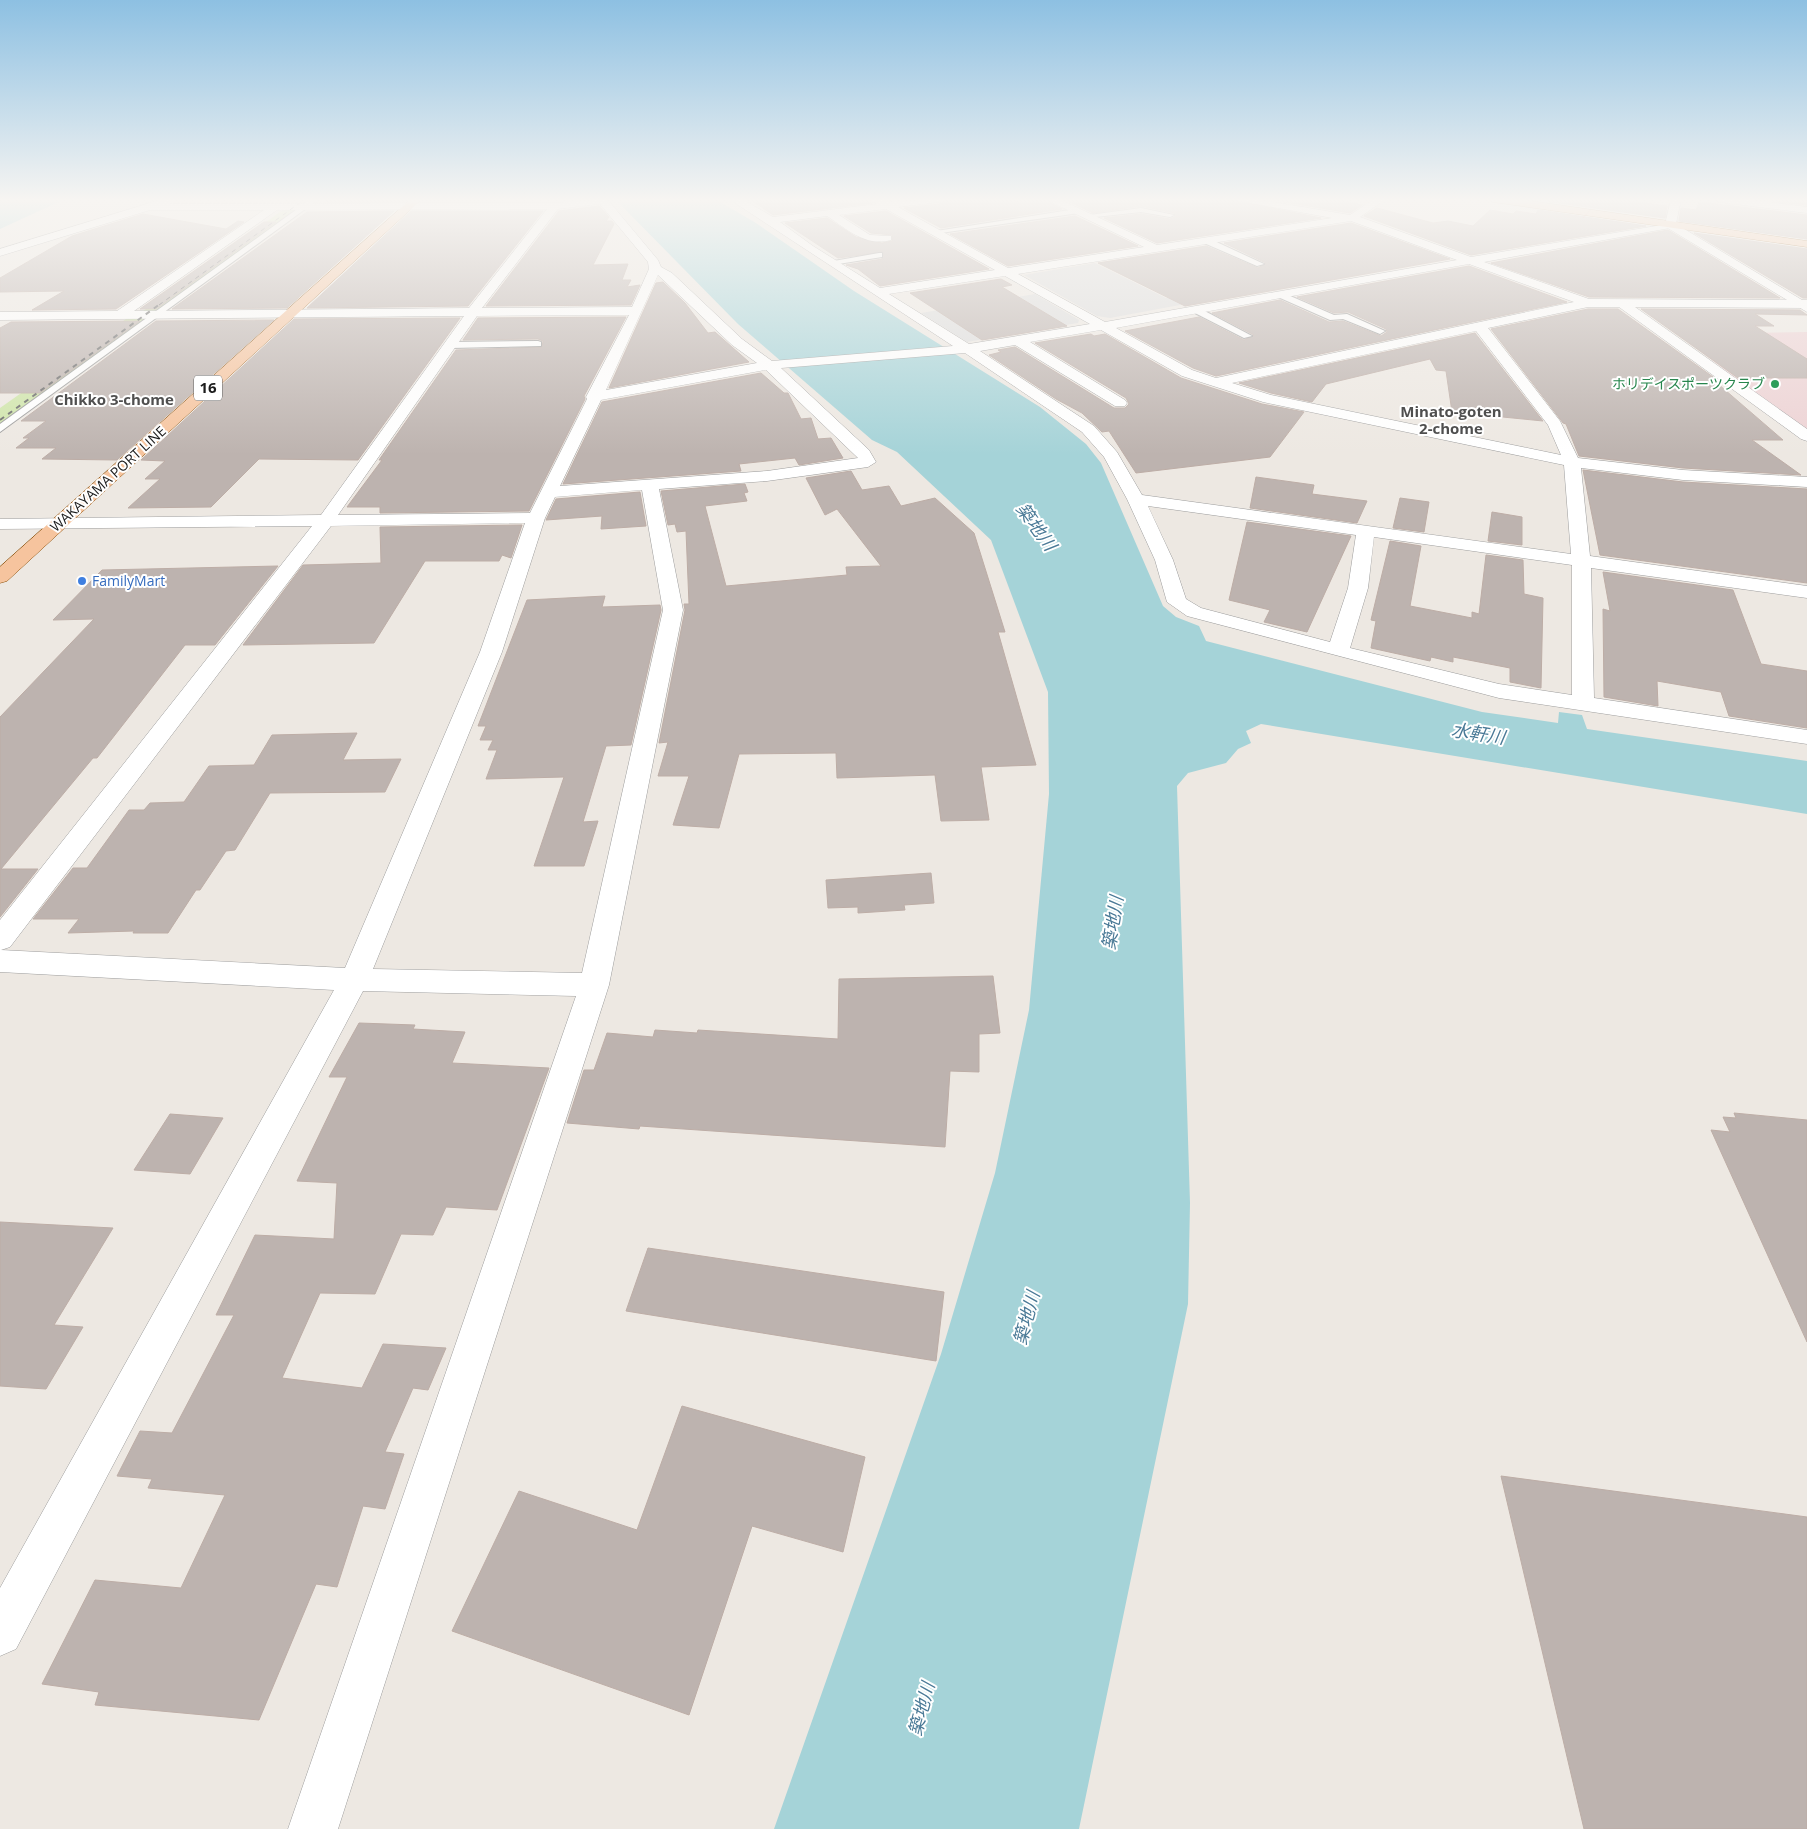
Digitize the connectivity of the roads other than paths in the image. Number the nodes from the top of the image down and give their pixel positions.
1 (164, 284) edge
2 (200, 284) edge
3 (322, 284) edge
4 (494, 284) edge
5 (649, 284) edge
6 (677, 284) edge
7 (866, 284) edge
8 (930, 284) edge
9 (1029, 284) edge
10 (1335, 284) edge
11 (1538, 284) edge
12 (1770, 284) edge
13 (878, 292) junction
14 (1281, 294) junction
15 (1588, 303) junction
16 (1624, 304) junction
17 (1805, 305) edge
18 (1196, 310) junction
19 (473, 312) junction
20 (637, 312) junction
21 (289, 314) junction
22 (0, 316) edge
23 (119, 316) junction
24 (157, 316) junction
25 (1479, 325) junction
26 (1104, 326) junction
27 (1380, 331) dead end
28 (1247, 336) dead end
29 (1016, 340) junction
30 (538, 344) dead end
31 (450, 345) junction
32 (961, 349) junction
33 (774, 365) junction
34 (1211, 383) junction
35 (594, 397) junction
36 (1120, 403) dead end
37 (0, 429) edge
38 (1807, 436) edge
39 (1572, 462) junction
40 (1807, 482) edge
41 (649, 484) junction
42 (550, 492) junction
43 (1136, 499) junction
44 (536, 518) junction
45 (326, 520) junction
46 (60, 522) junction
47 (0, 524) edge
48 (1366, 531) junction
49 (1581, 561) junction
50 (0, 577) edge
51 (1807, 592) edge
52 (1338, 651) junction
53 (1583, 705) junction
54 (1807, 737) edge
55 (0, 940) edge
56 (0, 961) edge
57 (354, 980) junction
58 (594, 985) junction
59 (0, 1633) edge
60 (313, 1829) edge

1 - 23 street
2 - 24 lane
3 - 21 main road, WAKAYAMA PORT LINE / 16
4 - 19 street
5 - 20 street
6 - 33 street
7 - 13 street
8 - 13 street
9 - 26 street
10 - 14 street
11 - 15 street
12 - 17 street
13 - 32 street
14 - 18 street
14 - 27 lane
15 - 16 street
15 - 25 street
16 - 17 street
16 - 38 street
18 - 26 street
18 - 28 lane
19 - 20 street
19 - 21 street
19 - 31 street
20 - 35 street
21 - 24 street
21 - 46 main road, WAKAYAMA PORT LINE / 16
22 - 23 street
23 - 24 street
24 - 37 lane
25 - 34 street
25 - 39 street
26 - 29 street
26 - 34 street
29 - 32 street
29 - 36 street
30 - 31 lane
31 - 45 street
32 - 33 street
32 - 43 street
33 - 35 street
33 - 41 street
34 - 39 street
35 - 42 street
39 - 40 street
39 - 49 street
41 - 42 street
41 - 58 street
42 - 44 street
43 - 48 street
43 - 52 street
44 - 45 street
44 - 57 street
45 - 46 street
45 - 55 street
46 - 47 street
46 - 50 main road, WAKAYAMA PORT LINE / 16
48 - 49 street
48 - 52 street
49 - 51 street
49 - 53 street
52 - 53 street
53 - 54 street
56 - 57 street
57 - 58 street
57 - 59 street
58 - 60 street

